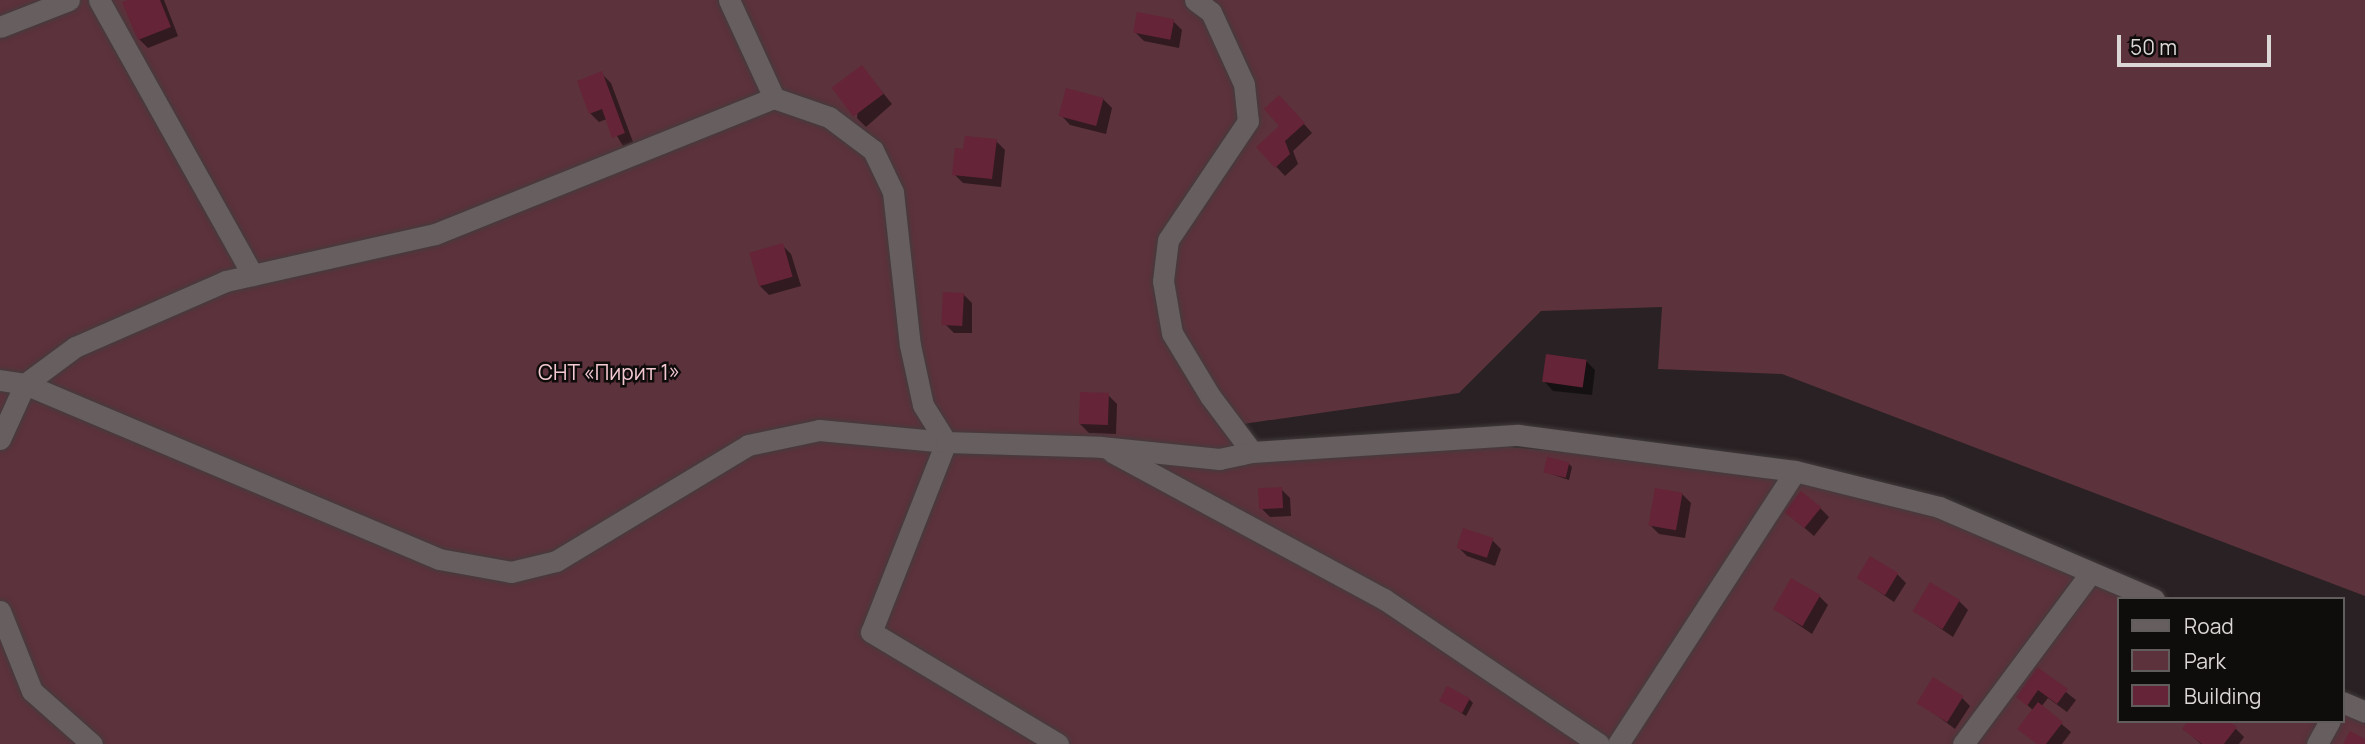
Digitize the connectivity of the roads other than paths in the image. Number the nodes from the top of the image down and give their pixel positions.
1 (69, 0) edge
2 (99, 0) edge
3 (729, 0) edge
4 (1195, 0) edge
5 (0, 27) edge
6 (774, 98) junction
7 (253, 275) junction
8 (0, 380) edge
9 (25, 384) junction
10 (0, 439) edge
11 (946, 442) junction
12 (1101, 447) junction
13 (1252, 452) junction
14 (1795, 471) junction
15 (2091, 572) junction
16 (2149, 597) edge
17 (0, 611) edge
18 (2344, 703) edge
19 (2365, 712) edge
20 (2329, 723) edge
21 (92, 744) edge
22 (1058, 744) edge
23 (1599, 744) edge
24 (1618, 744) edge
25 (1963, 744) edge
26 (2317, 744) edge

1 - 5 street
2 - 7 street
3 - 6 street
4 - 13 street
6 - 7 street
6 - 11 street
7 - 9 street
8 - 9 street
9 - 10 street
9 - 11 street
11 - 12 street
11 - 22 street
12 - 13 street
12 - 23 street
13 - 14 street
14 - 15 street
14 - 24 street
15 - 16 street
15 - 25 street
17 - 21 street
18 - 19 street
20 - 26 street

